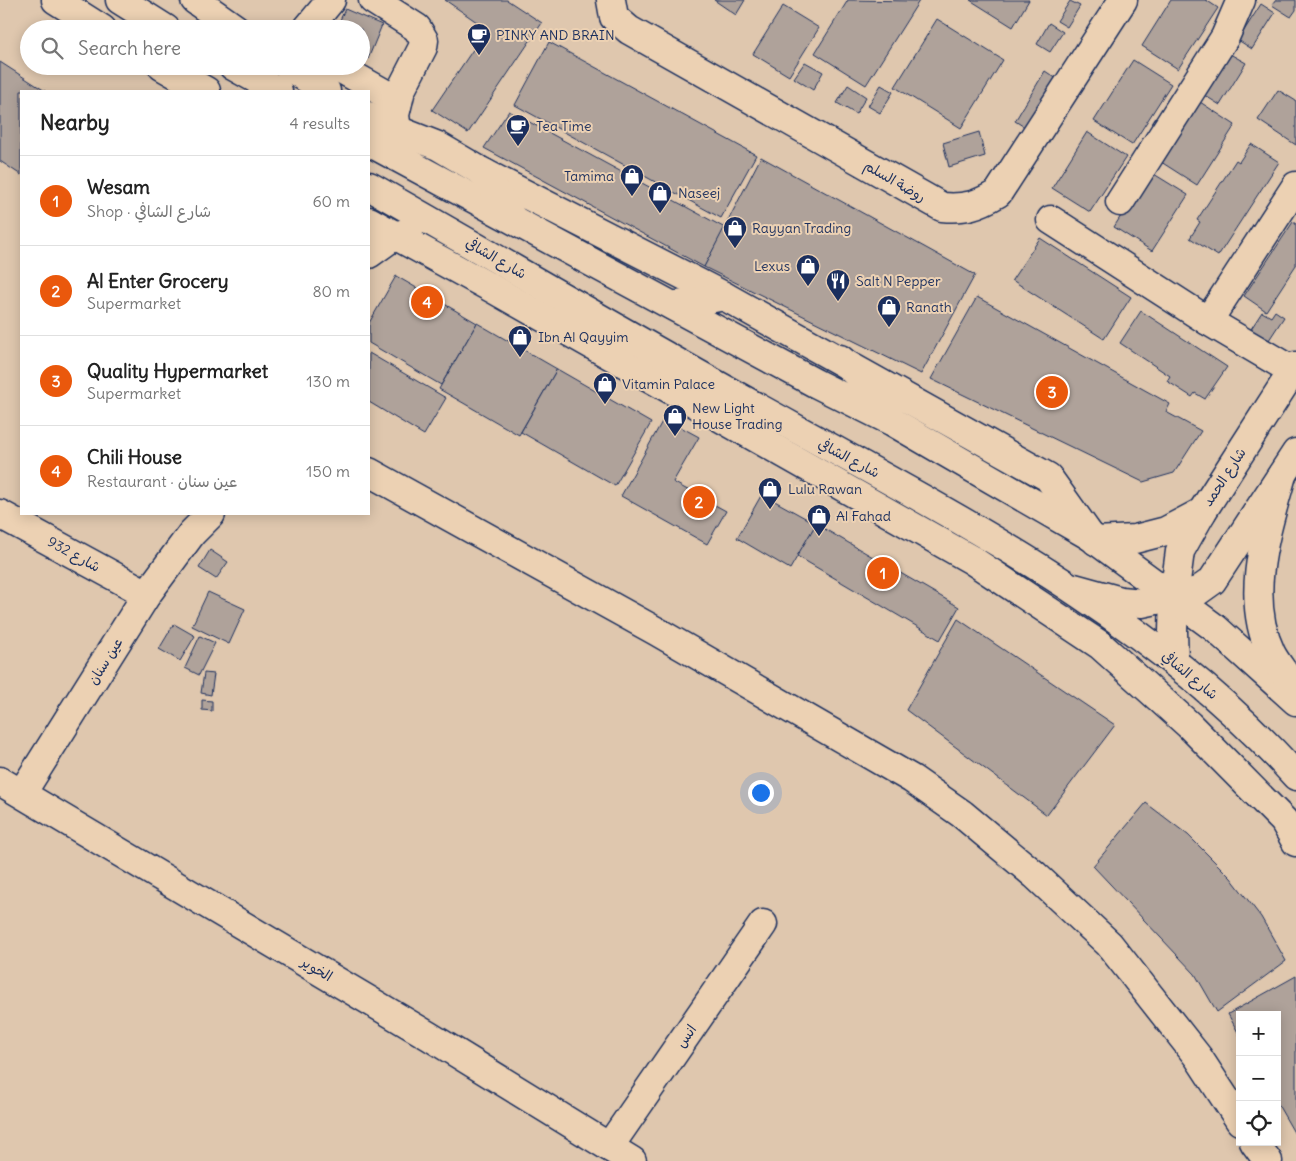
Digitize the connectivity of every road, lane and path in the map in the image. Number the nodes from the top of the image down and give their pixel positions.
1 (56, 0) edge
2 (120, 0) edge
3 (196, 0) edge
4 (331, 0) edge
5 (373, 0) edge
6 (611, 0) edge
7 (1124, 0) edge
8 (1241, 0) edge
9 (224, 19) edge
10 (88, 20) edge
11 (152, 20) edge
12 (314, 20) edge
13 (178, 75) edge
14 (251, 75) edge
15 (302, 75) edge
16 (352, 75) edge
17 (204, 90) edge
18 (276, 90) edge
19 (324, 90) edge
20 (398, 101) junction
21 (370, 117) edge
22 (396, 130) junction
23 (370, 143) edge
24 (484, 173) junction
25 (1296, 186) edge
26 (370, 187) edge
27 (1120, 202) dead end
28 (513, 219) junction
29 (1051, 220) dead end
30 (370, 222) edge
31 (448, 231) junction
32 (394, 236) junction
33 (370, 253) edge
34 (724, 296) junction
35 (673, 306) junction
36 (1208, 321) junction
37 (840, 359) junction
38 (1294, 368) edge
39 (893, 422) junction
40 (1289, 464) edge
41 (370, 473) edge
42 (1202, 512) junction
43 (0, 514) edge
44 (209, 515) edge
45 (196, 523) edge
46 (1094, 538) junction
47 (1068, 587) junction
48 (148, 594) junction
49 (1174, 596) junction
50 (1174, 662) junction
51 (1296, 692) edge
52 (1296, 701) edge
53 (1296, 776) edge
54 (11, 787) edge
55 (1296, 842) edge
56 (762, 924) dead end
57 (1198, 1057) junction
58 (1236, 1115) edge
59 (1236, 1134) edge
60 (1242, 1146) edge
61 (1257, 1146) edge
62 (609, 1147) junction
63 (632, 1161) edge
64 (1248, 1161) edge
65 (1268, 1161) edge

1 - 10 main road
2 - 11 main road
3 - 9 main road
4 - 12 main road
5 - 20 main road
6 - 7 main road, روضة السلم
8 - 27 main road
13 - 17 main road
14 - 18 main road
15 - 19 main road
16 - 20 main road
20 - 22 main road
21 - 22 main road
22 - 24 main road
23 - 28 main road
24 - 28 main road
24 - 34 main road
25 - 36 main road
26 - 31 main road, شارع الشافي
28 - 35 main road
29 - 36 main road
30 - 32 main road
31 - 32 main road
31 - 47 main road, شارع الشافي
32 - 33 main road
32 - 55 main road
34 - 35 main road
34 - 37 main road
35 - 39 main road
36 - 38 main road
37 - 39 main road
37 - 46 main road
38 - 42 main road, شارع الحمد
39 - 46 main road
40 - 49 main road
40 - 51 main road
41 - 57 main road
42 - 46 main road
42 - 49 main road, شارع الحمد
43 - 48 main road, شارع 932
44 - 45 main road, عين سنان
45 - 48 main road, عين سنان
46 - 49 main road
47 - 49 main road
47 - 50 main road, شارع الشافي
48 - 54 main road, عين سنان
49 - 50 main road, شارع الحمد
49 - 52 main road
50 - 53 main road, شارع الشافي
54 - 62 main road, الخوير
56 - 62 main road, انس
57 - 58 main road
57 - 59 main road
60 - 64 main road
61 - 65 main road
62 - 63 main road, الخوير

